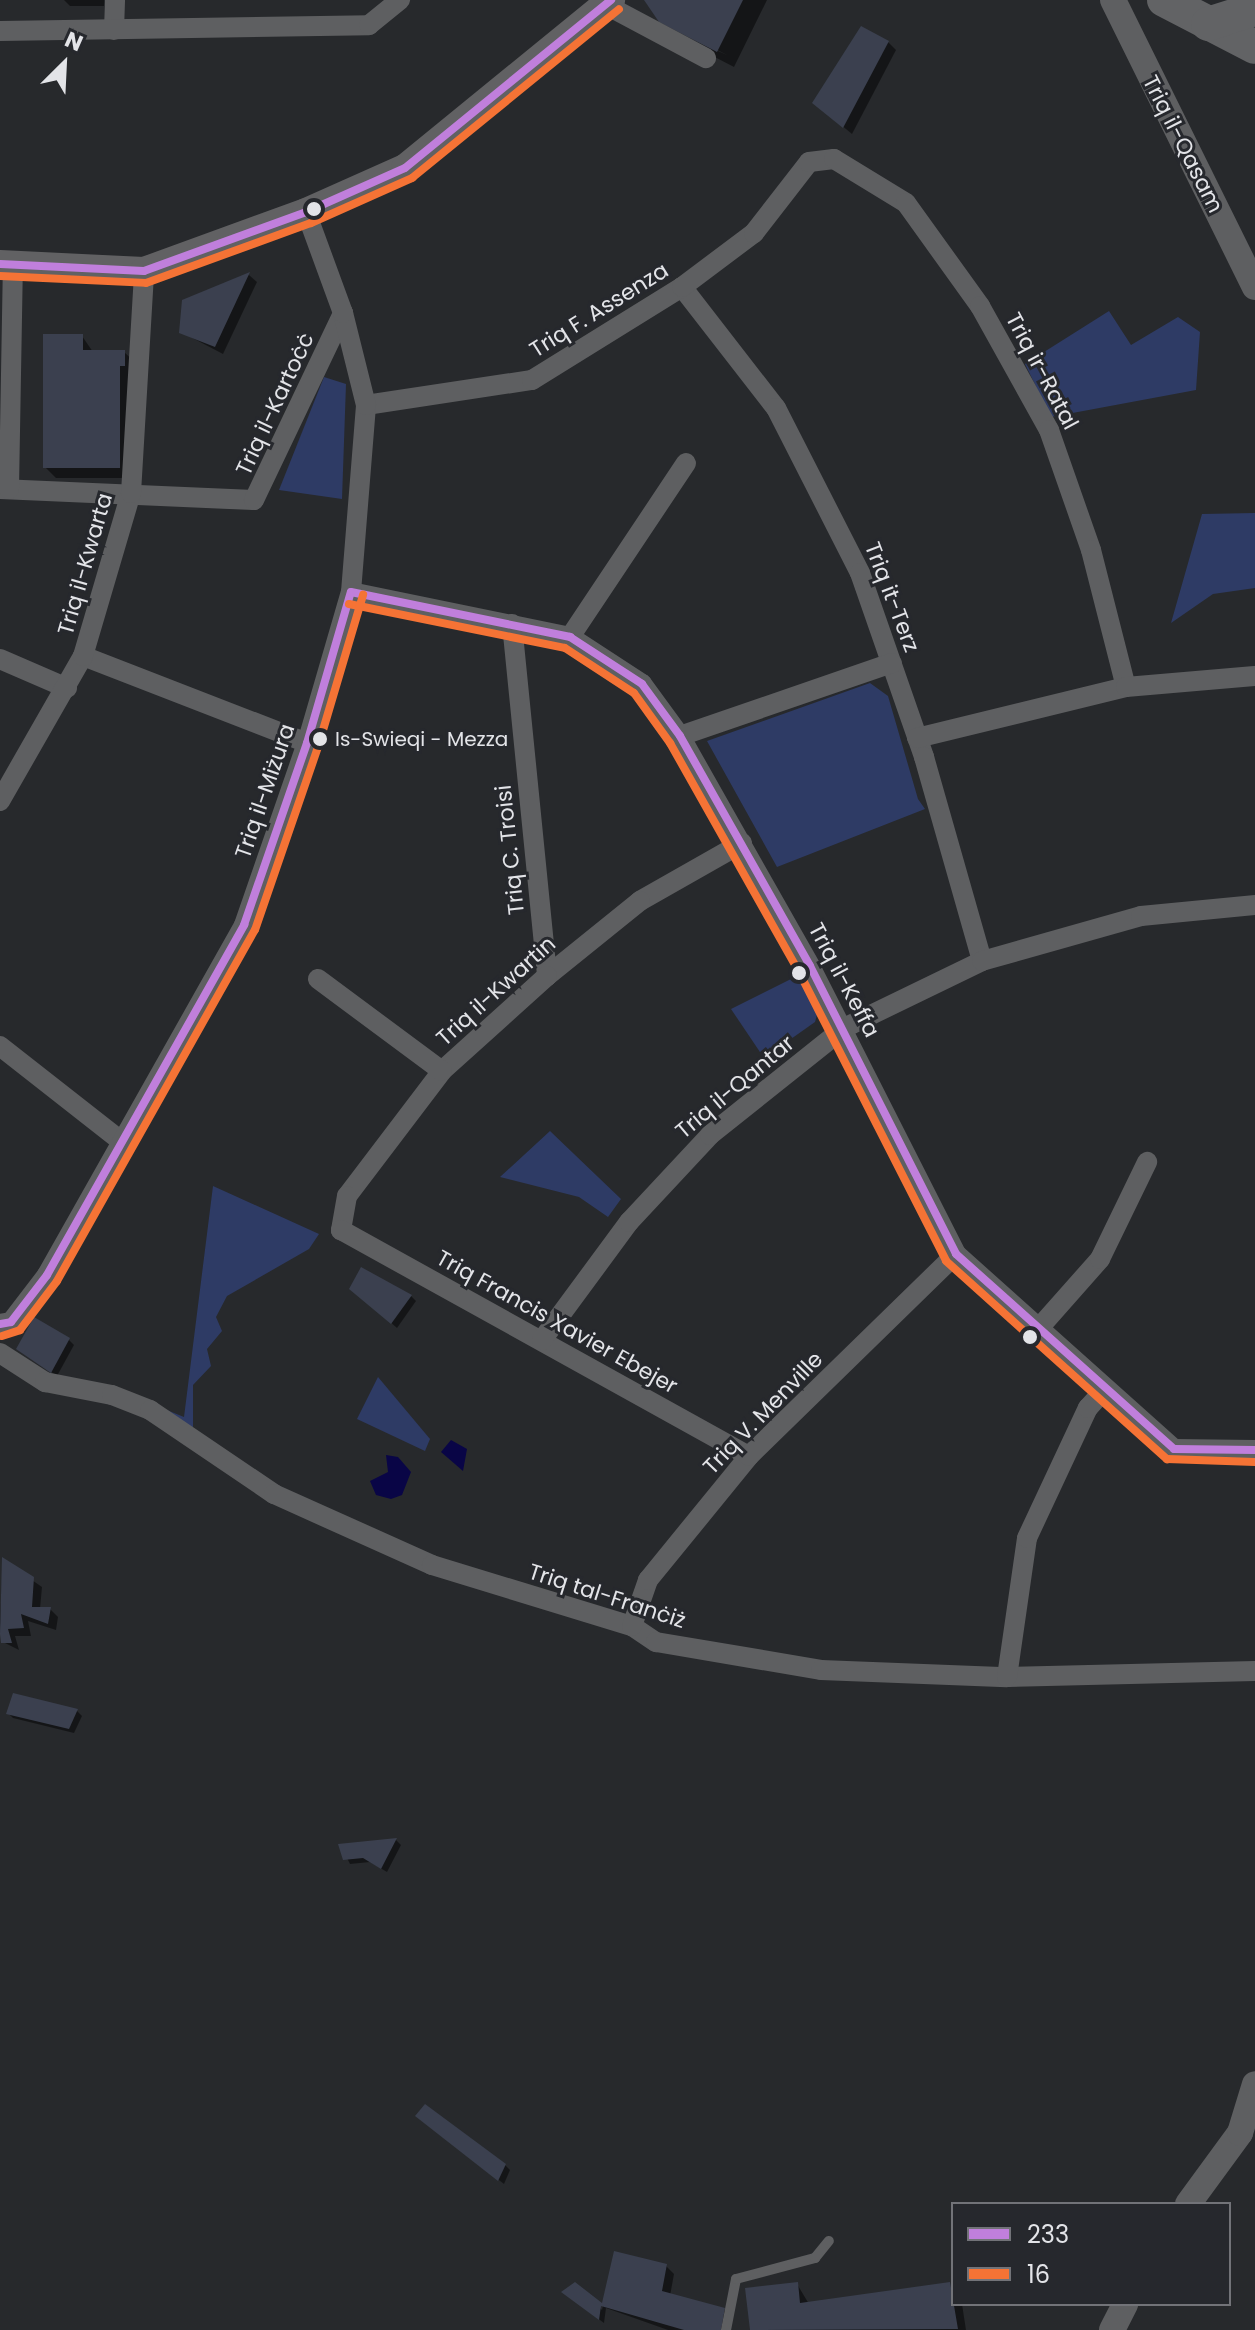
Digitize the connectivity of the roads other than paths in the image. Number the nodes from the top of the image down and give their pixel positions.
1 (115, 0) edge
2 (400, 0) edge
3 (1113, 0) edge
4 (1164, 0) edge
5 (609, 3) edge
6 (1234, 13) edge
7 (114, 30) junction
8 (0, 31) edge
9 (1255, 47) edge
10 (706, 58) dead end
11 (809, 162) joint
12 (306, 212) junction
13 (6, 265) edge
14 (144, 271) junction
15 (682, 287) junction
16 (1255, 287) edge
17 (343, 313) junction
18 (366, 405) junction
19 (686, 463) dead end
20 (5, 489) edge
21 (131, 493) junction
22 (351, 592) junction
23 (512, 624) junction
24 (570, 637) junction
25 (83, 656) junction
26 (0, 659) edge
27 (892, 663) junction
28 (1255, 676) edge
29 (1126, 687) junction
30 (67, 688) junction
31 (680, 736) junction
32 (917, 738) junction
33 (307, 743) junction
34 (0, 801) edge
35 (742, 843) junction
36 (1255, 905) edge
37 (982, 961) junction
38 (547, 976) junction
39 (318, 979) dead end
40 (844, 1028) junction
41 (0, 1046) edge
42 (442, 1071) junction
43 (120, 1140) junction
44 (1147, 1162) dead end
45 (341, 1230) joint
46 (956, 1254) junction
47 (0, 1324) edge
48 (1039, 1328) junction
49 (542, 1340) junction
50 (0, 1353) edge
51 (1105, 1389) junction
52 (1255, 1450) edge
53 (749, 1456) junction
54 (632, 1626) junction
55 (1255, 1671) edge
56 (1007, 1677) junction
57 (1255, 2084) edge
58 (1189, 2202) edge
59 (829, 2241) dead end
60 (1124, 2306) edge
61 (726, 2330) edge
62 (1112, 2330) edge

1 - 7 street
2 - 7 street
3 - 16 street, Triq il-Qasam
4 - 6 highway
5 - 10 street
5 - 12 main road
6 - 9 highway
7 - 8 street
11 - 15 street, Triq F. Assenza
11 - 29 street, Triq ir-Ratal
12 - 14 main road
12 - 17 street, Triq il-Miżura
13 - 14 main road
13 - 20 street
14 - 21 street, Triq il-Kwarta
15 - 18 street, Triq F. Assenza
15 - 27 street, Triq it-Terz
17 - 18 street, Triq il-Miżura
17 - 21 street, Triq il-Kartoċċ
18 - 22 street, Triq il-Miżura
19 - 24 street
20 - 21 street, Triq il-Kartoċċ
21 - 25 street, Triq il-Kwarta
22 - 23 street, Triq il-Keffa
22 - 33 street, Triq il-Miżura
23 - 24 street, Triq il-Keffa
23 - 38 street, Triq C. Troisi
24 - 31 street, Triq il-Keffa
25 - 30 street, Triq il-Kwarta
25 - 33 street
26 - 30 street
27 - 31 street
27 - 32 street, Triq it-Terz
28 - 29 street
29 - 32 street
30 - 34 street, Triq il-Kwarta
31 - 35 street, Triq il-Keffa
32 - 37 street, Triq it-Terz
33 - 43 street, Triq il-Miżura
35 - 38 street, Triq il-Kwartin
35 - 40 street, Triq il-Keffa
36 - 37 street, Triq il-Qantar
37 - 40 street, Triq il-Qantar
38 - 42 street, Triq il-Kwartin
39 - 42 street
40 - 46 street, Triq il-Keffa
40 - 49 street, Triq il-Qantar
41 - 43 street
42 - 45 street, Triq il-Kwartin
43 - 47 street, Triq il-Miżura
44 - 48 street
45 - 49 street, Triq Francis Xavier Ebejer
46 - 48 street, Triq il-Keffa
46 - 53 street, Triq V. Menville
48 - 51 street, Triq il-Keffa
49 - 53 street, Triq Francis Xavier Ebejer
50 - 54 street, Triq tal-Franċiż
51 - 52 street, Triq il-Keffa
51 - 56 street
53 - 54 street, Triq V. Menville
54 - 56 street, Triq tal-Franċiż
55 - 56 street, Triq tal-Franċiż
57 - 58 street
59 - 61 lane
60 - 62 street

